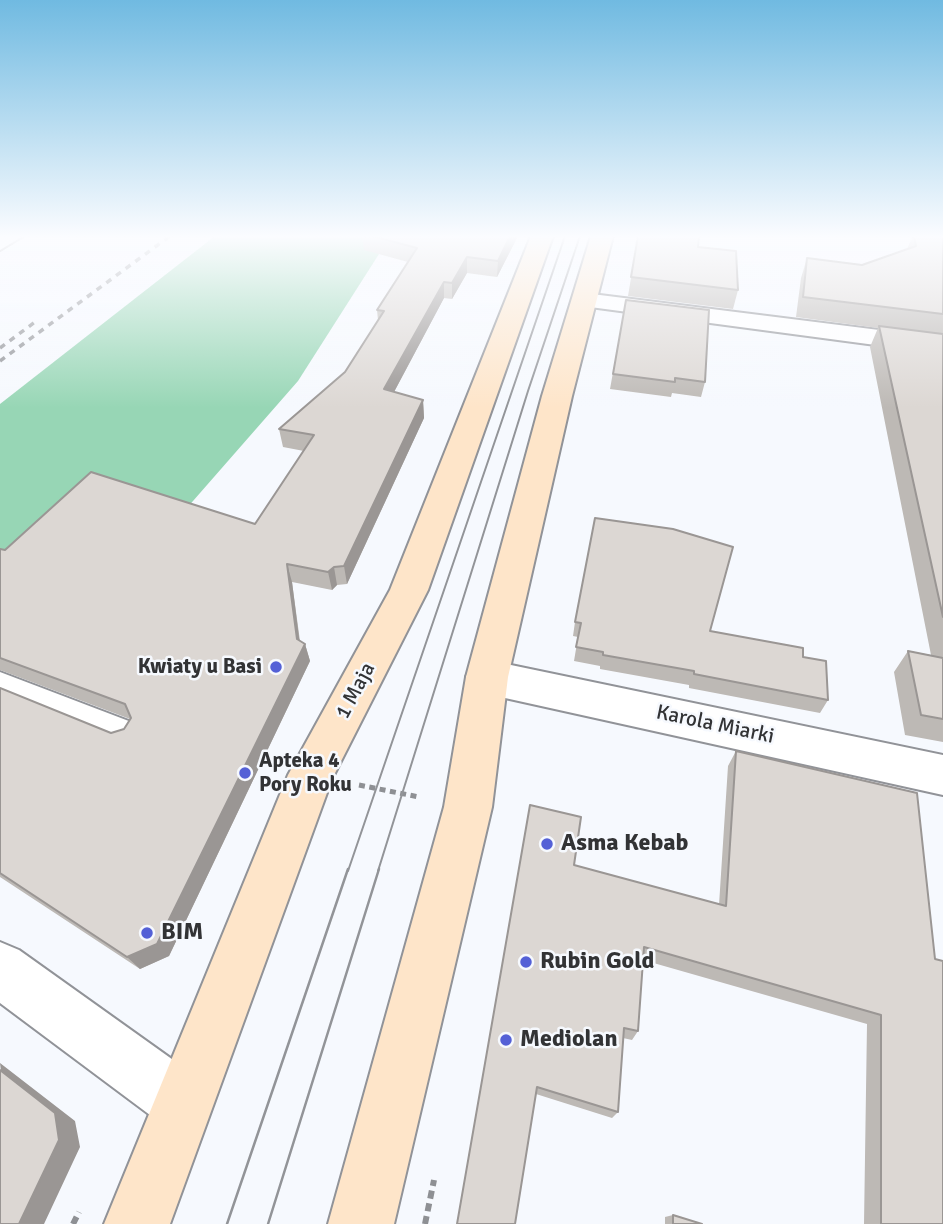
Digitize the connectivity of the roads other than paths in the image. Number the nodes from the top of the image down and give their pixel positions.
1 (521, 293) edge
2 (586, 293) edge
3 (584, 300) junction
4 (943, 346) edge
5 (487, 677) junction
6 (0, 684) edge
7 (123, 733) edge
8 (943, 775) edge
9 (0, 969) edge
10 (183, 1103) junction
11 (137, 1224) edge
12 (361, 1224) edge

1 - 10 street, 1 Maja
2 - 3 street
3 - 4 street
3 - 5 street
5 - 8 street, Karola Miarki
5 - 12 street
6 - 7 lane
9 - 10 street
10 - 11 street, 1 Maja

